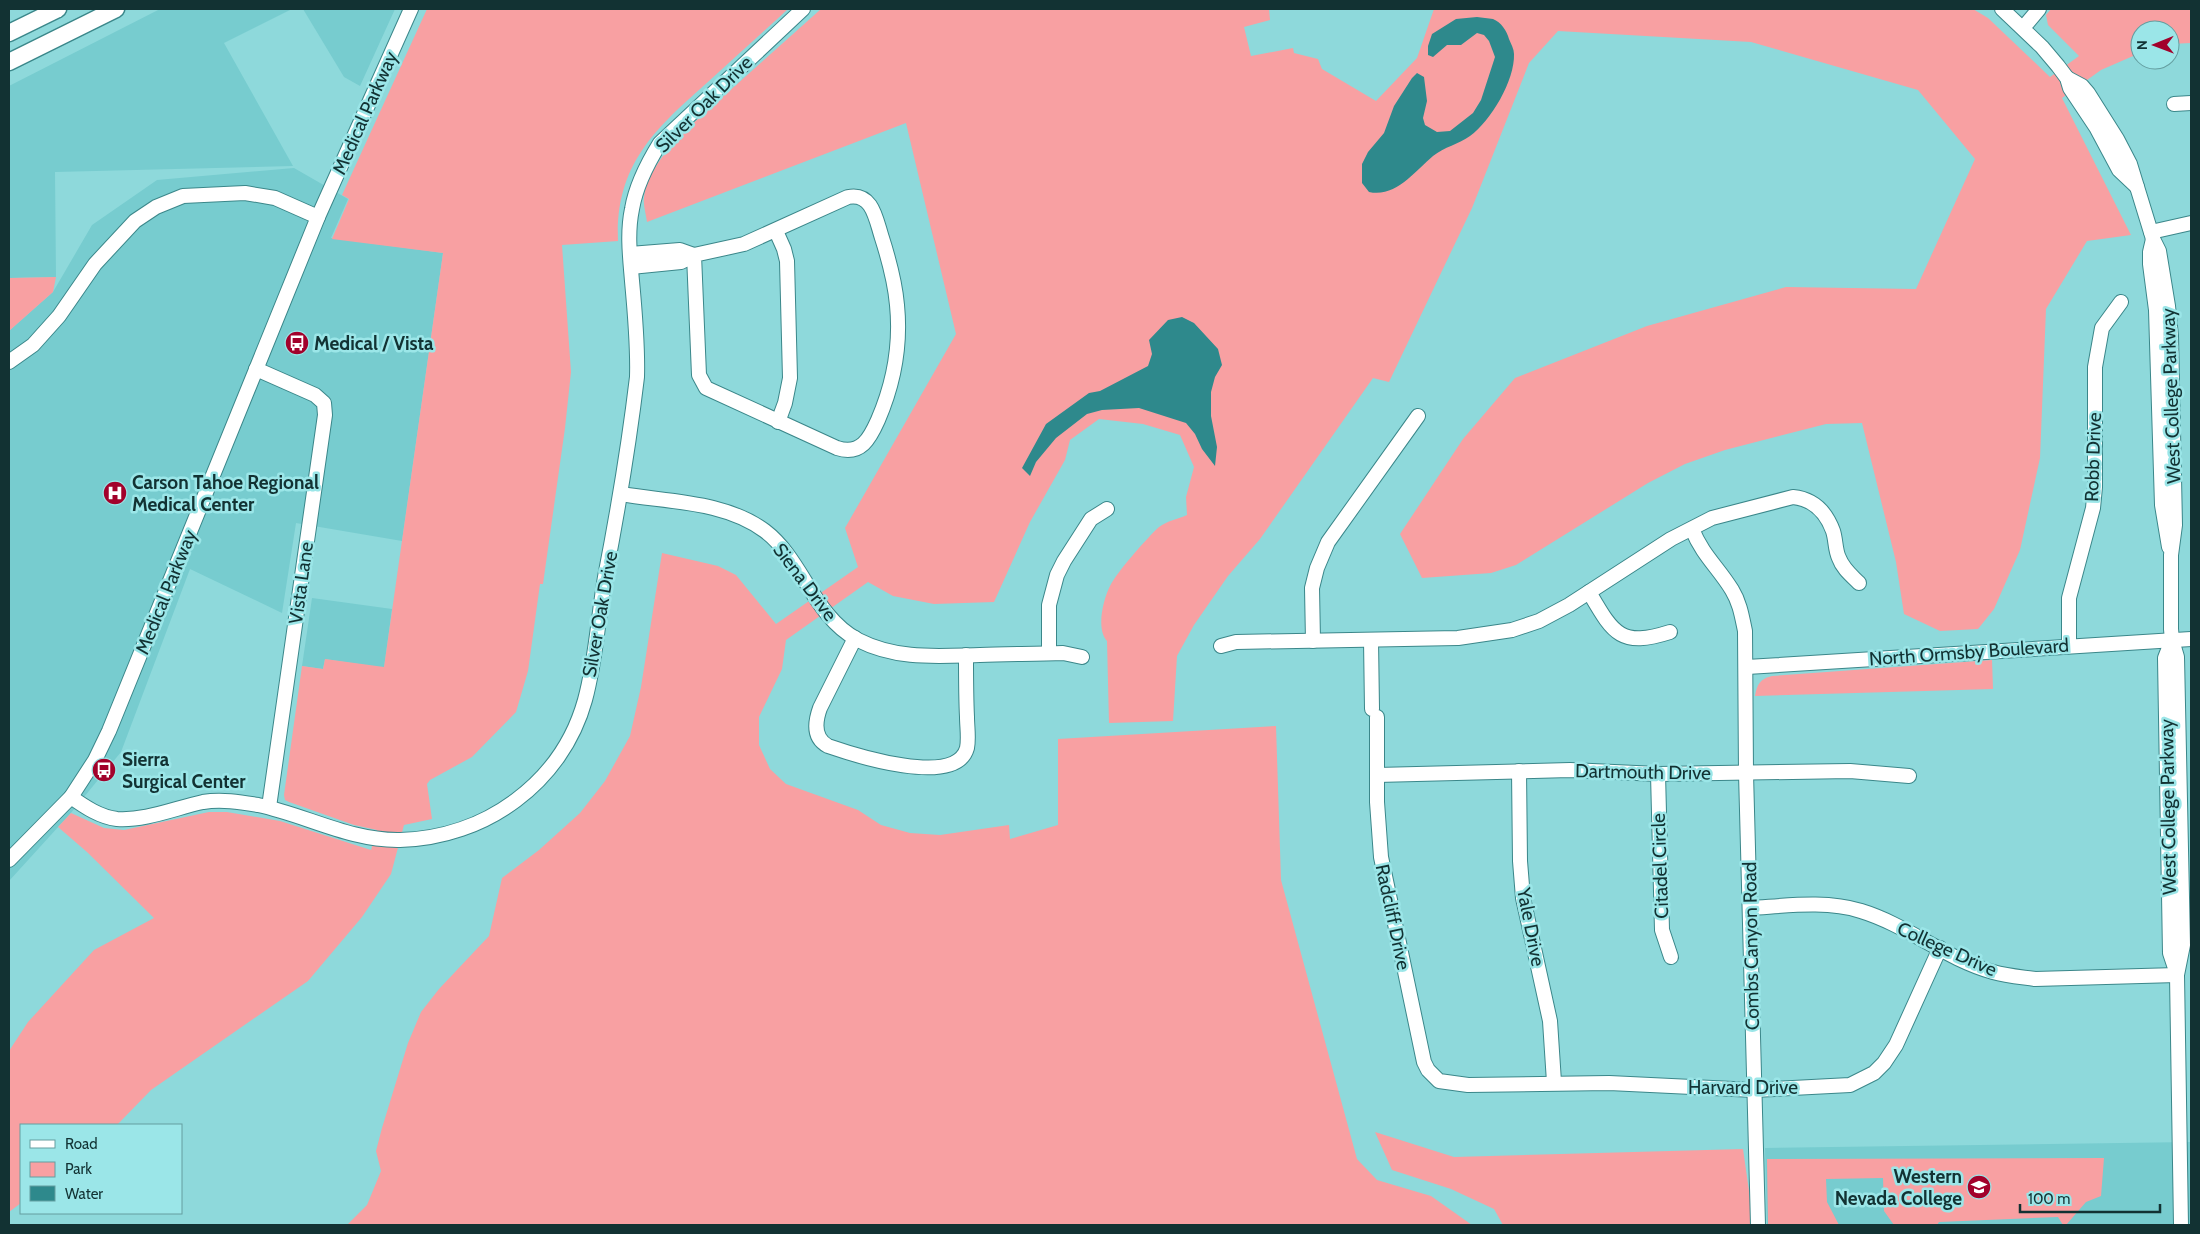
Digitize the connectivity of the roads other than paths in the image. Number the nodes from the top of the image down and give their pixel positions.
1 (58, 9) edge
2 (116, 9) edge
3 (411, 9) edge
4 (803, 9) edge
5 (2002, 9) edge
6 (2039, 9) edge
7 (97, 13) edge
8 (2023, 28) junction
9 (9, 33) edge
10 (9, 62) edge
11 (2174, 104) dead end
12 (2191, 104) edge
13 (318, 217) junction
14 (2191, 223) edge
15 (776, 231) junction
16 (2152, 236) junction
17 (694, 255) junction
18 (631, 261) junction
19 (2121, 302) dead end
20 (9, 362) edge
21 (256, 369) junction
22 (1418, 416) dead end
23 (778, 422) junction
24 (621, 494) junction
25 (1107, 509) dead end
26 (1692, 529) junction
27 (1859, 583) dead end
28 (1589, 592) junction
29 (1670, 632) dead end
30 (855, 638) junction
31 (2191, 639) edge
32 (1371, 640) junction
33 (2172, 640) junction
34 (1313, 641) junction
35 (1221, 646) dead end
36 (2069, 646) junction
37 (1049, 653) junction
38 (966, 656) junction
39 (1082, 657) dead end
40 (1747, 667) junction
41 (1518, 771) junction
42 (1658, 774) junction
43 (1746, 774) junction
44 (1377, 775) junction
45 (1909, 776) dead end
46 (72, 797) junction
47 (269, 807) junction
48 (9, 860) edge
49 (1750, 908) junction
50 (1940, 948) junction
51 (1671, 957) dead end
52 (2177, 975) junction
53 (1554, 1082) junction
54 (1468, 1085) joint
55 (1754, 1090) junction
56 (1758, 1225) edge
57 (2181, 1225) edge

1 - 9 main road
2 - 7 main road
3 - 13 street, Medical Parkway
4 - 18 street, Silver Oak Drive
5 - 8 street, West College Parkway
6 - 8 street
7 - 10 main road
8 - 16 street, West College Parkway
11 - 12 street
13 - 20 street
13 - 21 street, Medical Parkway
14 - 16 street
15 - 17 street
15 - 23 street
15 - 23 street
16 - 33 street, West College Parkway
17 - 18 street
17 - 23 street
18 - 24 street, Silver Oak Drive
19 - 36 street, Robb Drive
21 - 46 street, Medical Parkway
21 - 47 street, Vista Lane
22 - 34 street
24 - 30 street, Siena Drive
24 - 47 street, Silver Oak Drive
25 - 37 street
26 - 27 street
26 - 28 street
26 - 40 street, Combs Canyon Road
28 - 29 street
28 - 32 street
30 - 38 street, Siena Drive
30 - 38 street
31 - 33 street, North Ormsby Boulevard
32 - 34 street
32 - 44 street, Radcliff Drive
33 - 36 street, North Ormsby Boulevard
33 - 52 street, West College Parkway
34 - 35 street
36 - 40 street, North Ormsby Boulevard
37 - 38 street, Siena Drive
37 - 39 street, Siena Drive
40 - 43 street, Combs Canyon Road
41 - 42 street, Dartmouth Drive
41 - 44 street, Dartmouth Drive
41 - 53 street, Yale Drive
42 - 43 street, Dartmouth Drive
42 - 51 street, Citadel Circle
43 - 45 street, Dartmouth Drive
43 - 49 street, Combs Canyon Road
44 - 54 street, Radcliff Drive
46 - 47 street, Silver Oak Drive
46 - 48 street, Medical Parkway
49 - 50 street, College Drive
49 - 55 street, Combs Canyon Road
50 - 52 street, College Drive
50 - 55 street, Harvard Drive
52 - 57 street, West College Parkway
53 - 54 street, Harvard Drive
53 - 55 street, Harvard Drive
55 - 56 street, Combs Canyon Road

